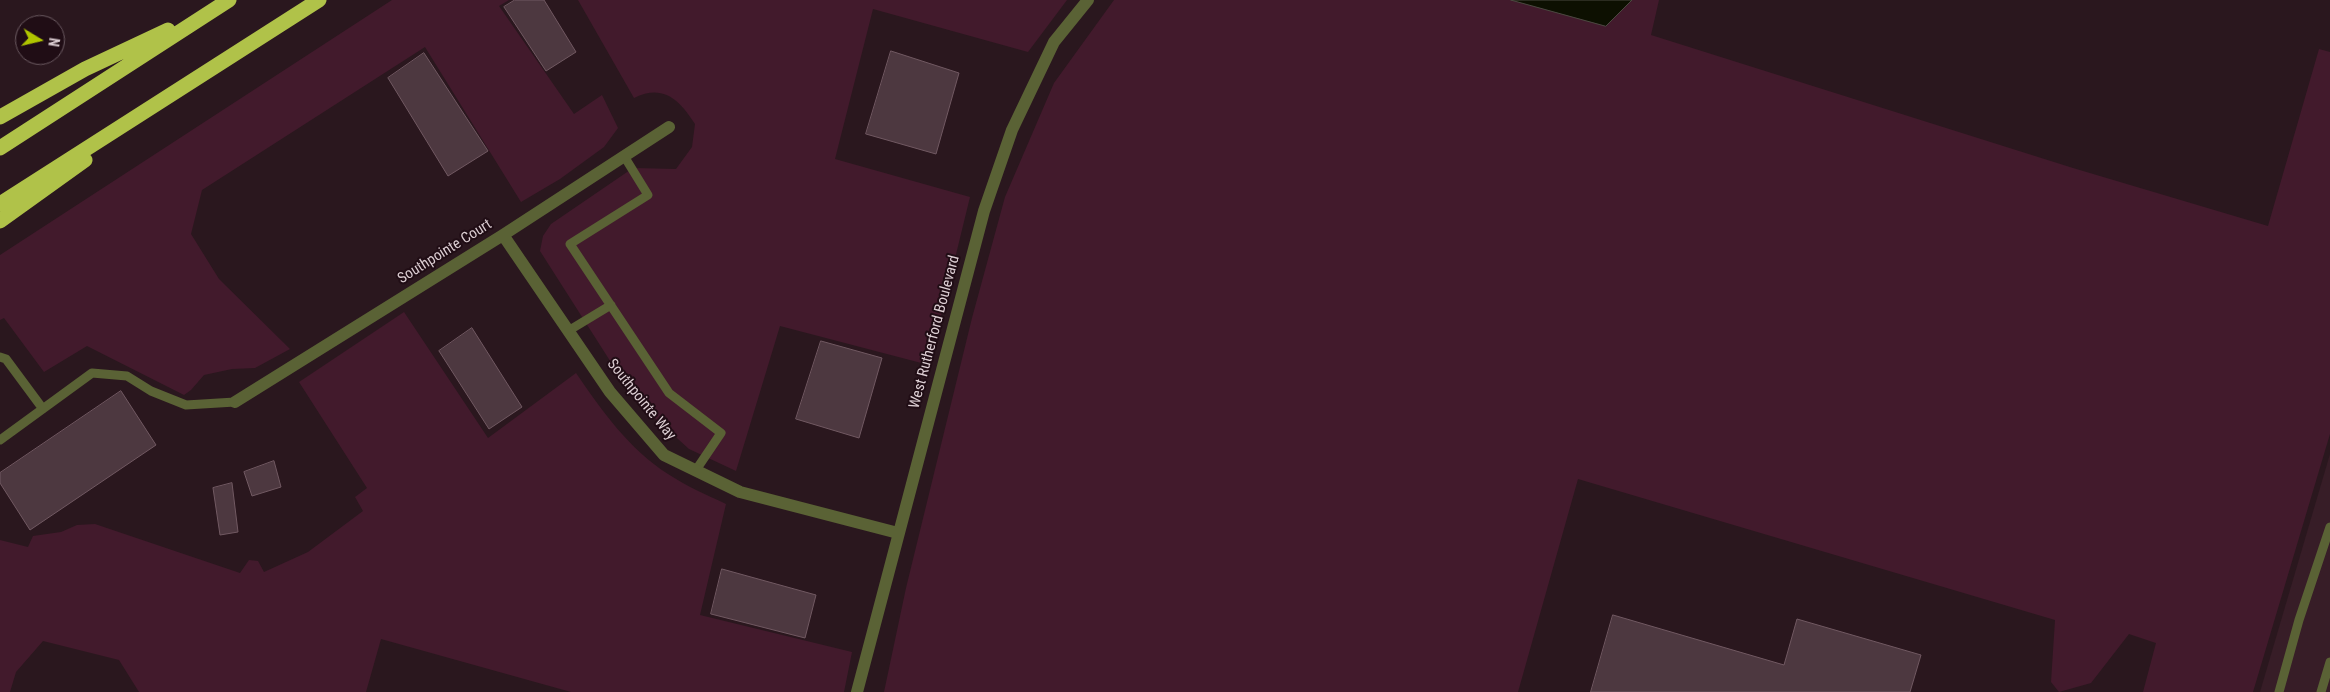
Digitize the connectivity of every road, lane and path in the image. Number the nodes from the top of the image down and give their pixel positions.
1 (319, 0) edge
2 (1088, 0) edge
3 (223, 4) edge
4 (249, 43) junction
5 (0, 117) edge
6 (669, 127) dead end
7 (0, 148) edge
8 (624, 156) junction
9 (0, 204) edge
10 (0, 221) edge
11 (503, 235) junction
12 (611, 305) junction
13 (568, 331) junction
14 (0, 357) edge
15 (235, 402) joint
16 (43, 408) junction
17 (0, 440) edge
18 (696, 470) junction
19 (2330, 527) edge
20 (898, 533) junction
21 (2330, 662) edge
22 (857, 692) edge
23 (2279, 692) edge
24 (2321, 692) edge

1 - 4 highway
2 - 20 street, West Rutherford Boulevard
3 - 5 highway
3 - 7 highway
4 - 9 highway
4 - 10 highway
6 - 8 street, Southpointe Court
8 - 11 street, Southpointe Court
8 - 12 lane
11 - 13 street, Southpointe Way
11 - 15 street, Southpointe Court
12 - 13 lane
12 - 18 lane
13 - 18 street, Southpointe Way
14 - 16 lane
15 - 16 lane
16 - 17 lane
18 - 20 street, Southpointe Way
19 - 23 lane
20 - 22 street, West Rutherford Boulevard
21 - 24 lane

